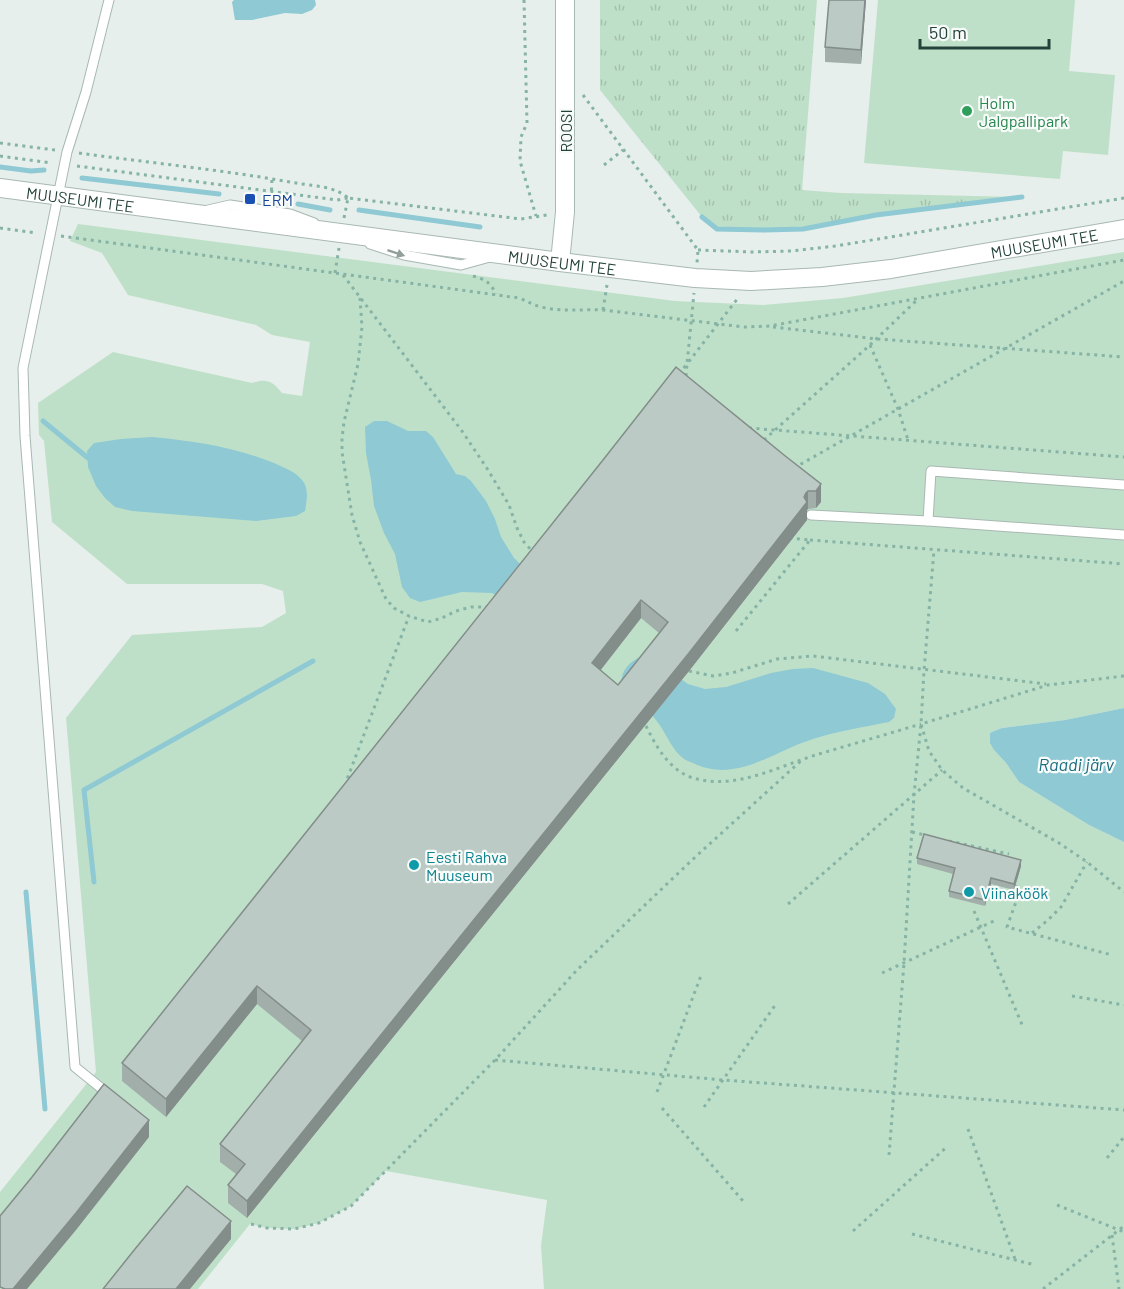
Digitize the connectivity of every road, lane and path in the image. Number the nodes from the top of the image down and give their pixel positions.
1 (109, 0) edge
2 (524, 0) edge
3 (565, 0) edge
4 (583, 86) dead end
5 (0, 142) edge
6 (623, 150) junction
7 (67, 152) junction
8 (0, 156) edge
9 (64, 164) junction
10 (604, 165) dead end
11 (0, 188) edge
12 (58, 196) junction
13 (348, 198) junction
14 (1124, 198) edge
15 (565, 212) junction
16 (536, 216) junction
17 (0, 228) edge
18 (1124, 229) edge
19 (51, 234) junction
20 (341, 234) junction
21 (1124, 260) edge
22 (560, 262) junction
23 (609, 268) junction
24 (335, 273) junction
25 (342, 274) junction
26 (751, 281) junction
27 (1124, 281) edge
28 (694, 297) dead end
29 (360, 298) junction
30 (919, 298) junction
31 (603, 310) junction
32 (692, 320) junction
33 (718, 324) junction
34 (770, 326) junction
35 (877, 339) junction
36 (870, 345) junction
37 (1006, 347) junction
38 (1124, 357) edge
39 (687, 364) junction
40 (672, 382) edge
41 (686, 382) edge
42 (898, 409) junction
43 (741, 428) edge
44 (775, 430) junction
45 (850, 436) junction
46 (908, 440) junction
47 (762, 442) edge
48 (1124, 457) edge
49 (794, 468) edge
50 (1124, 485) edge
51 (811, 515) dead end
52 (928, 521) junction
53 (1124, 535) edge
54 (782, 537) edge
55 (810, 540) junction
56 (934, 550) junction
57 (540, 557) edge
58 (1124, 564) edge
59 (491, 607) edge
60 (409, 616) junction
61 (736, 631) dead end
62 (690, 671) edge
63 (924, 671) junction
64 (1124, 676) edge
65 (1048, 685) junction
66 (921, 724) junction
67 (645, 726) edge
68 (803, 759) junction
69 (942, 770) junction
70 (352, 787) edge
71 (914, 795) junction
72 (912, 832) junction
73 (934, 837) edge
74 (945, 840) edge
75 (1009, 854) edge
76 (910, 858) junction
77 (918, 860) edge
78 (1087, 862) junction
79 (1015, 886) edge
80 (1124, 892) edge
81 (788, 904) dead end
82 (974, 911) dead end
83 (996, 920) dead end
84 (981, 927) junction
85 (1032, 934) junction
86 (1112, 955) dead end
87 (904, 963) junction
88 (702, 973) dead end
89 (882, 973) dead end
90 (1072, 996) dead end
91 (776, 1004) dead end
92 (1124, 1005) edge
93 (1023, 1027) dead end
94 (495, 1060) junction
95 (664, 1075) junction
96 (723, 1080) junction
97 (106, 1092) edge
98 (657, 1092) dead end
99 (893, 1093) junction
100 (704, 1107) dead end
101 (662, 1108) dead end
102 (1124, 1110) edge
103 (968, 1129) dead end
104 (1124, 1137) edge
105 (948, 1146) dead end
106 (889, 1155) dead end
107 (1107, 1158) dead end
108 (743, 1201) dead end
109 (1058, 1205) dead end
110 (250, 1224) dead end
111 (1124, 1226) edge
112 (1119, 1230) junction
113 (853, 1231) dead end
114 (1124, 1232) edge
115 (912, 1234) dead end
116 (1112, 1235) junction
117 (1015, 1259) junction
118 (1035, 1265) dead end
119 (1043, 1289) edge
120 (1119, 1289) edge

1 - 7 lane
2 - 16 path
3 - 15 street, ROOSI
4 - 6 path
5 - 7 path
6 - 10 path
6 - 14 path
7 - 9 lane
7 - 13 path
8 - 9 path
9 - 12 lane
9 - 13 path
11 - 12 street, MUUSEUMI TEE
12 - 19 lane
12 - 20 street, MUUSEUMI TEE
13 - 16 path
13 - 20 path
15 - 16 path
15 - 22 street, ROOSI
17 - 19 path
18 - 26 street, MUUSEUMI TEE
19 - 24 path
19 - 97 lane
20 - 22 street, MUUSEUMI TEE
20 - 24 path
21 - 30 path
22 - 23 street, MUUSEUMI TEE
23 - 26 street, MUUSEUMI TEE
23 - 31 path
24 - 25 path
25 - 29 path
25 - 31 path
26 - 33 path
27 - 37 path
28 - 32 path
29 - 57 path
29 - 60 path
30 - 34 path
30 - 35 path
31 - 32 path
32 - 33 path
32 - 39 path
33 - 34 path
33 - 39 path
34 - 35 path
35 - 36 path
35 - 37 path
36 - 42 path
36 - 44 path
37 - 38 path
37 - 42 path
39 - 40 path
39 - 41 path
42 - 45 path
42 - 46 path
43 - 44 path
44 - 45 path
44 - 47 path
45 - 46 path
45 - 49 path
46 - 48 path
50 - 52 lane
51 - 52 lane
52 - 53 lane
54 - 55 path
55 - 56 path
55 - 61 path
56 - 58 path
56 - 63 path
59 - 60 path
60 - 70 path
62 - 63 path
63 - 65 path
63 - 66 path
64 - 65 path
65 - 66 path
66 - 68 path
66 - 69 path
66 - 71 path
67 - 68 path
68 - 94 path
69 - 71 path
69 - 78 path
71 - 72 path
71 - 81 path
72 - 73 path
72 - 76 path
74 - 75 path
76 - 77 path
76 - 87 path
78 - 80 path
78 - 85 path
79 - 85 path
82 - 84 path
83 - 84 path
84 - 87 path
84 - 93 path
85 - 86 path
87 - 89 path
87 - 99 path
88 - 95 path
90 - 92 path
91 - 96 path
94 - 95 path
94 - 110 path
95 - 96 path
95 - 98 path
96 - 99 path
96 - 100 path
99 - 102 path
99 - 106 path
101 - 108 path
103 - 117 path
104 - 107 path
105 - 113 path
109 - 112 path
111 - 112 path
112 - 114 path
112 - 116 path
115 - 117 path
116 - 119 path
116 - 120 path
117 - 118 path

